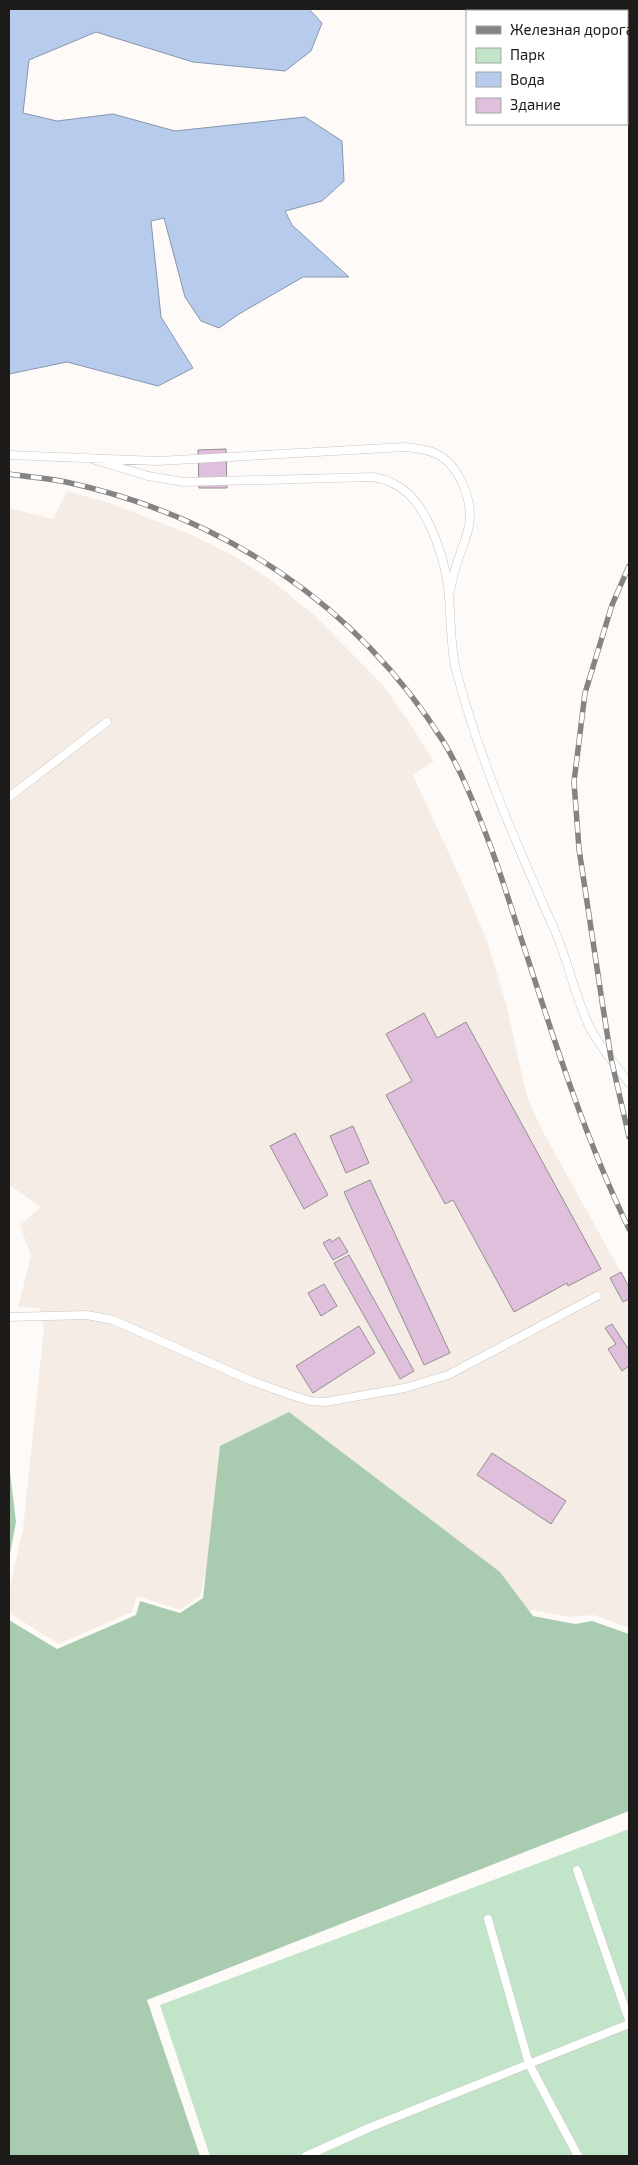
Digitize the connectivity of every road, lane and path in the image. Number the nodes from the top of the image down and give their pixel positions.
1 (9, 454) edge
2 (85, 457) junction
3 (449, 605) junction
4 (107, 722) dead end
5 (9, 797) edge
6 (629, 1082) edge
7 (597, 1296) dead end
8 (9, 1317) edge
9 (577, 1870) dead end
10 (488, 1918) dead end
11 (629, 2022) edge
12 (529, 2064) junction
13 (306, 2156) edge
14 (578, 2156) edge

1 - 2 lane
2 - 3 lane
2 - 3 lane
3 - 6 lane
4 - 5 lane
7 - 8 lane
9 - 11 lane
10 - 12 lane
11 - 12 lane
12 - 13 lane
12 - 14 lane

